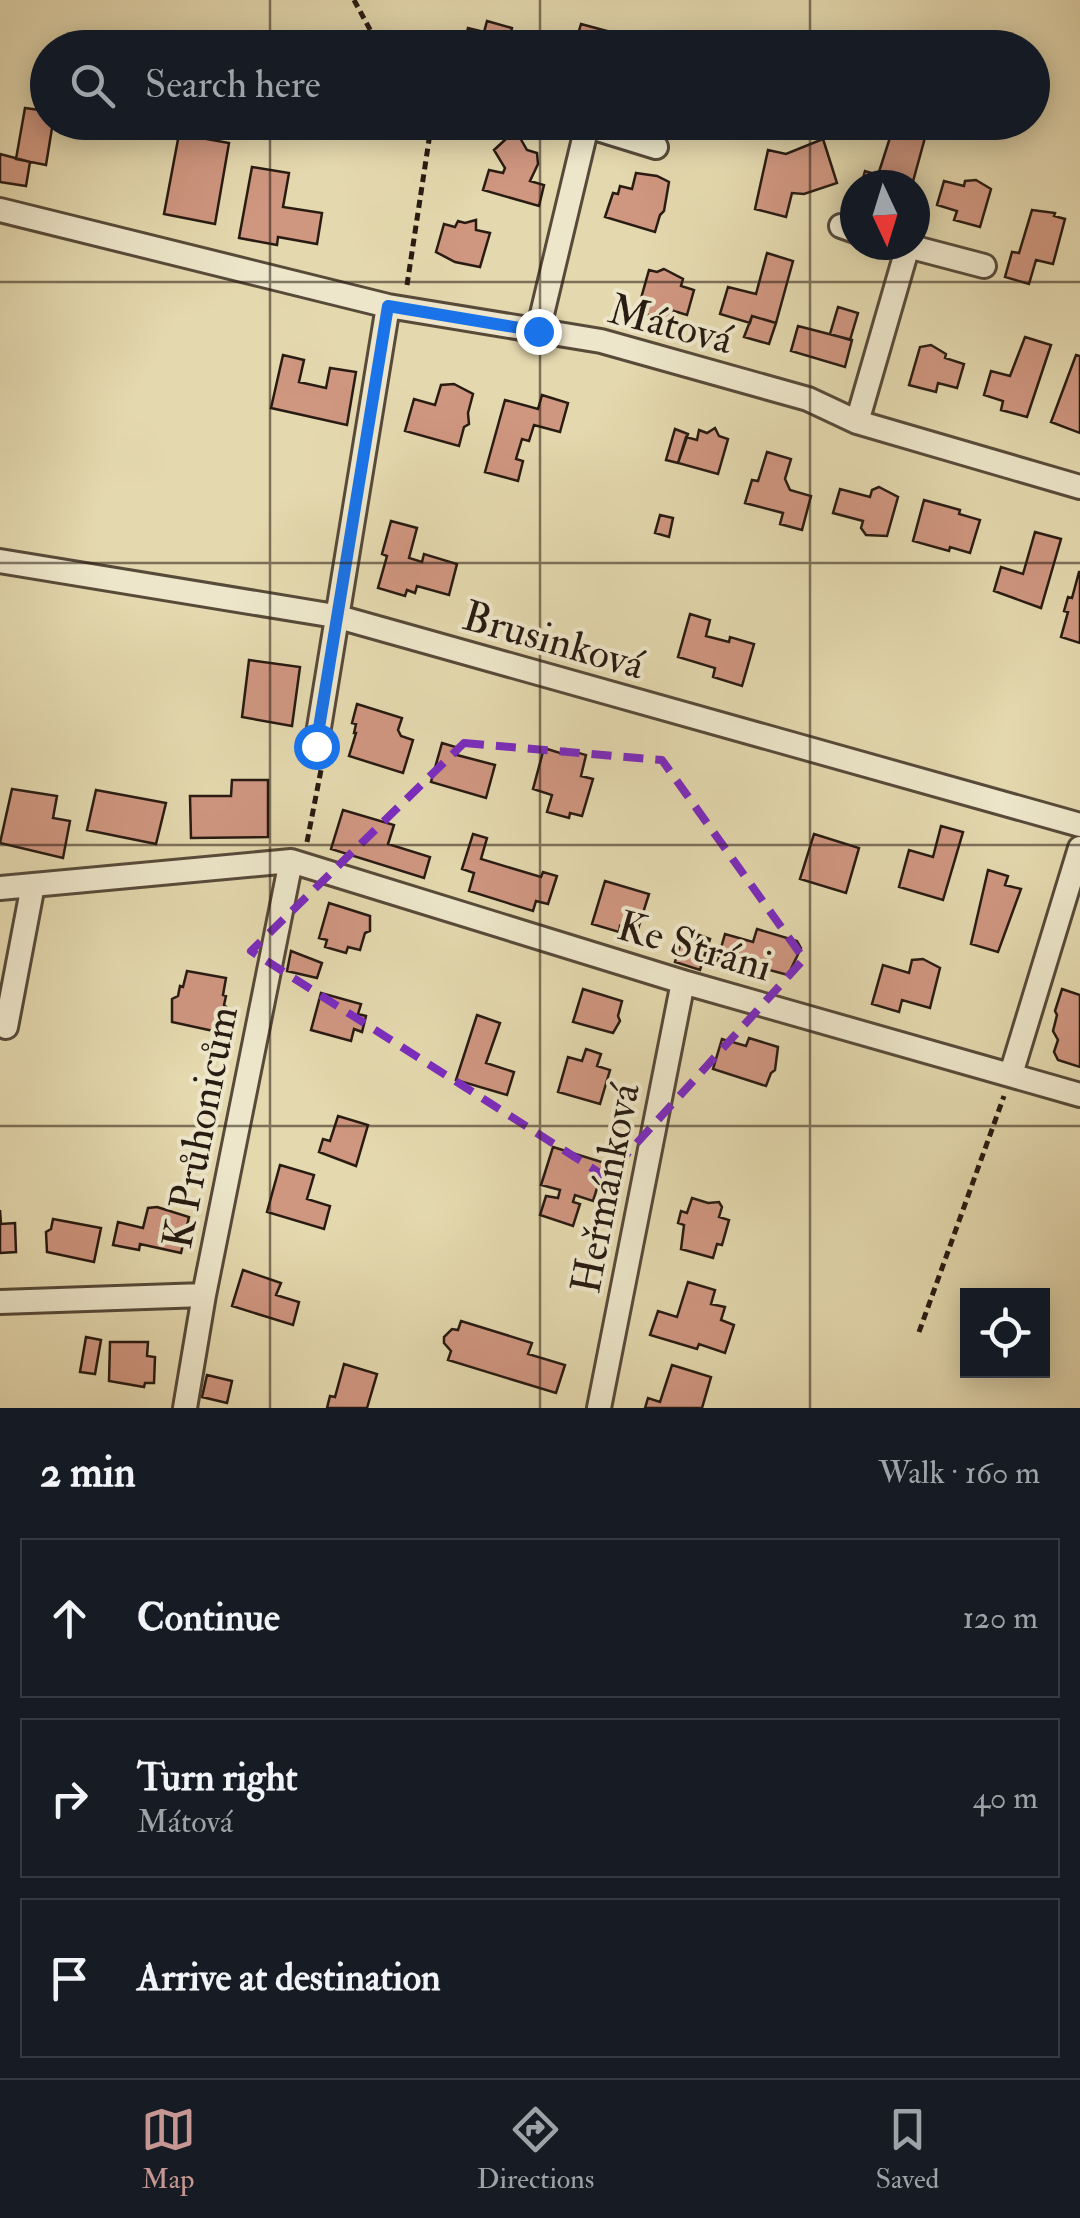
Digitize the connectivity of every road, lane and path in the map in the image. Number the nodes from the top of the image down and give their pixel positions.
1 (354, 0) edge
2 (370, 30) edge
3 (429, 140) edge
4 (578, 140) edge
5 (633, 140) edge
6 (656, 147) dead end
7 (0, 210) edge
8 (930, 252) edge
9 (902, 260) edge
10 (984, 266) dead end
11 (388, 306) junction
12 (538, 331) junction
13 (858, 422) junction
14 (1080, 487) edge
15 (0, 561) edge
16 (335, 616) junction
17 (316, 746) dead end
18 (1080, 825) edge
19 (1080, 848) edge
20 (291, 861) junction
21 (33, 885) junction
22 (0, 888) edge
23 (682, 982) junction
24 (6, 1027) dead end
25 (1012, 1074) junction
26 (1080, 1095) edge
27 (204, 1294) junction
28 (0, 1302) edge
29 (920, 1332) dead end
30 (185, 1408) edge
31 (599, 1408) edge

1 - 2 path
3 - 11 path
4 - 12 street
5 - 6 street
7 - 11 street, Mátová
8 - 10 street
9 - 13 street
11 - 12 street, Mátová
11 - 16 street
12 - 13 street, Mátová
13 - 14 street, Mátová
15 - 16 street, Brusinková
16 - 17 street
16 - 18 street, Brusinková
19 - 25 street
20 - 21 street
20 - 23 street, Ke Stráni
20 - 27 street, K Průhonicům
21 - 22 street
21 - 24 street
23 - 25 street, Ke Stráni
23 - 31 street, Heřmánková
25 - 26 street, Ke Stráni
25 - 29 path
27 - 28 street
27 - 30 street, K Průhonicům

